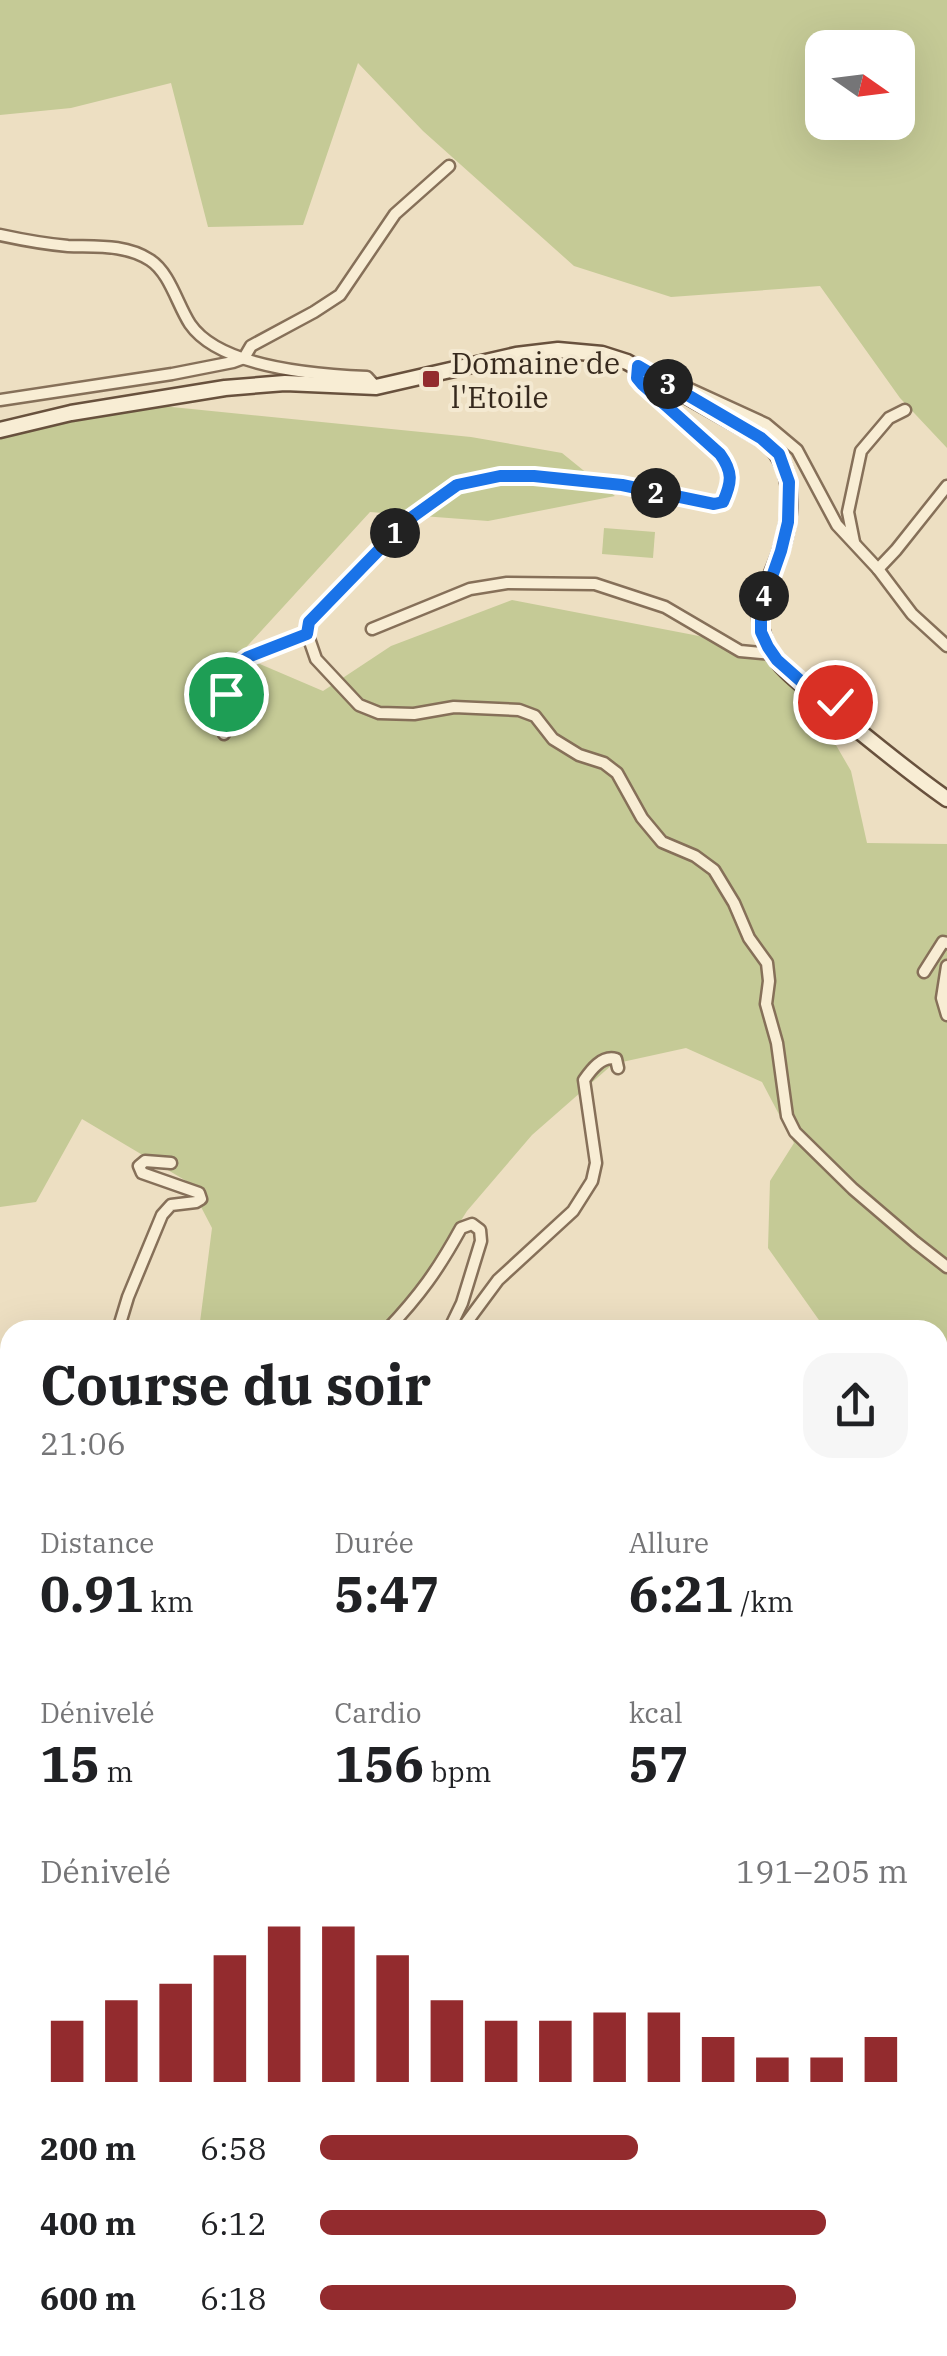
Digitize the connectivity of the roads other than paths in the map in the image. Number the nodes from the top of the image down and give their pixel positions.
1 (449, 166) dead end
2 (0, 235) edge
3 (244, 358) junction
4 (638, 366) junction
5 (662, 381) junction
6 (376, 387) junction
7 (0, 400) edge
8 (905, 410) dead end
9 (0, 430) edge
10 (947, 486) edge
11 (854, 544) junction
12 (878, 569) junction
13 (372, 628) dead end
14 (307, 634) junction
15 (947, 646) edge
16 (772, 654) junction
17 (824, 680) dead end
18 (830, 707) junction
19 (224, 734) dead end
20 (947, 800) edge
21 (947, 942) edge
22 (947, 966) edge
23 (924, 972) dead end
24 (947, 1015) edge
25 (618, 1068) dead end
26 (171, 1163) dead end
27 (947, 1267) edge
28 (121, 1320) edge
29 (397, 1320) edge
30 (454, 1320) edge
31 (468, 1320) edge

1 - 3 street
2 - 3 street
3 - 6 street
3 - 7 street
4 - 5 main road
4 - 6 main road
4 - 14 street
5 - 11 street
5 - 16 main road
6 - 9 main road
8 - 11 street
10 - 12 street
11 - 12 street
12 - 15 street
13 - 16 street
14 - 19 street
14 - 27 street
16 - 18 main road
17 - 18 street
18 - 20 main road
21 - 23 street
22 - 24 street
25 - 31 street
26 - 28 street
29 - 30 street

